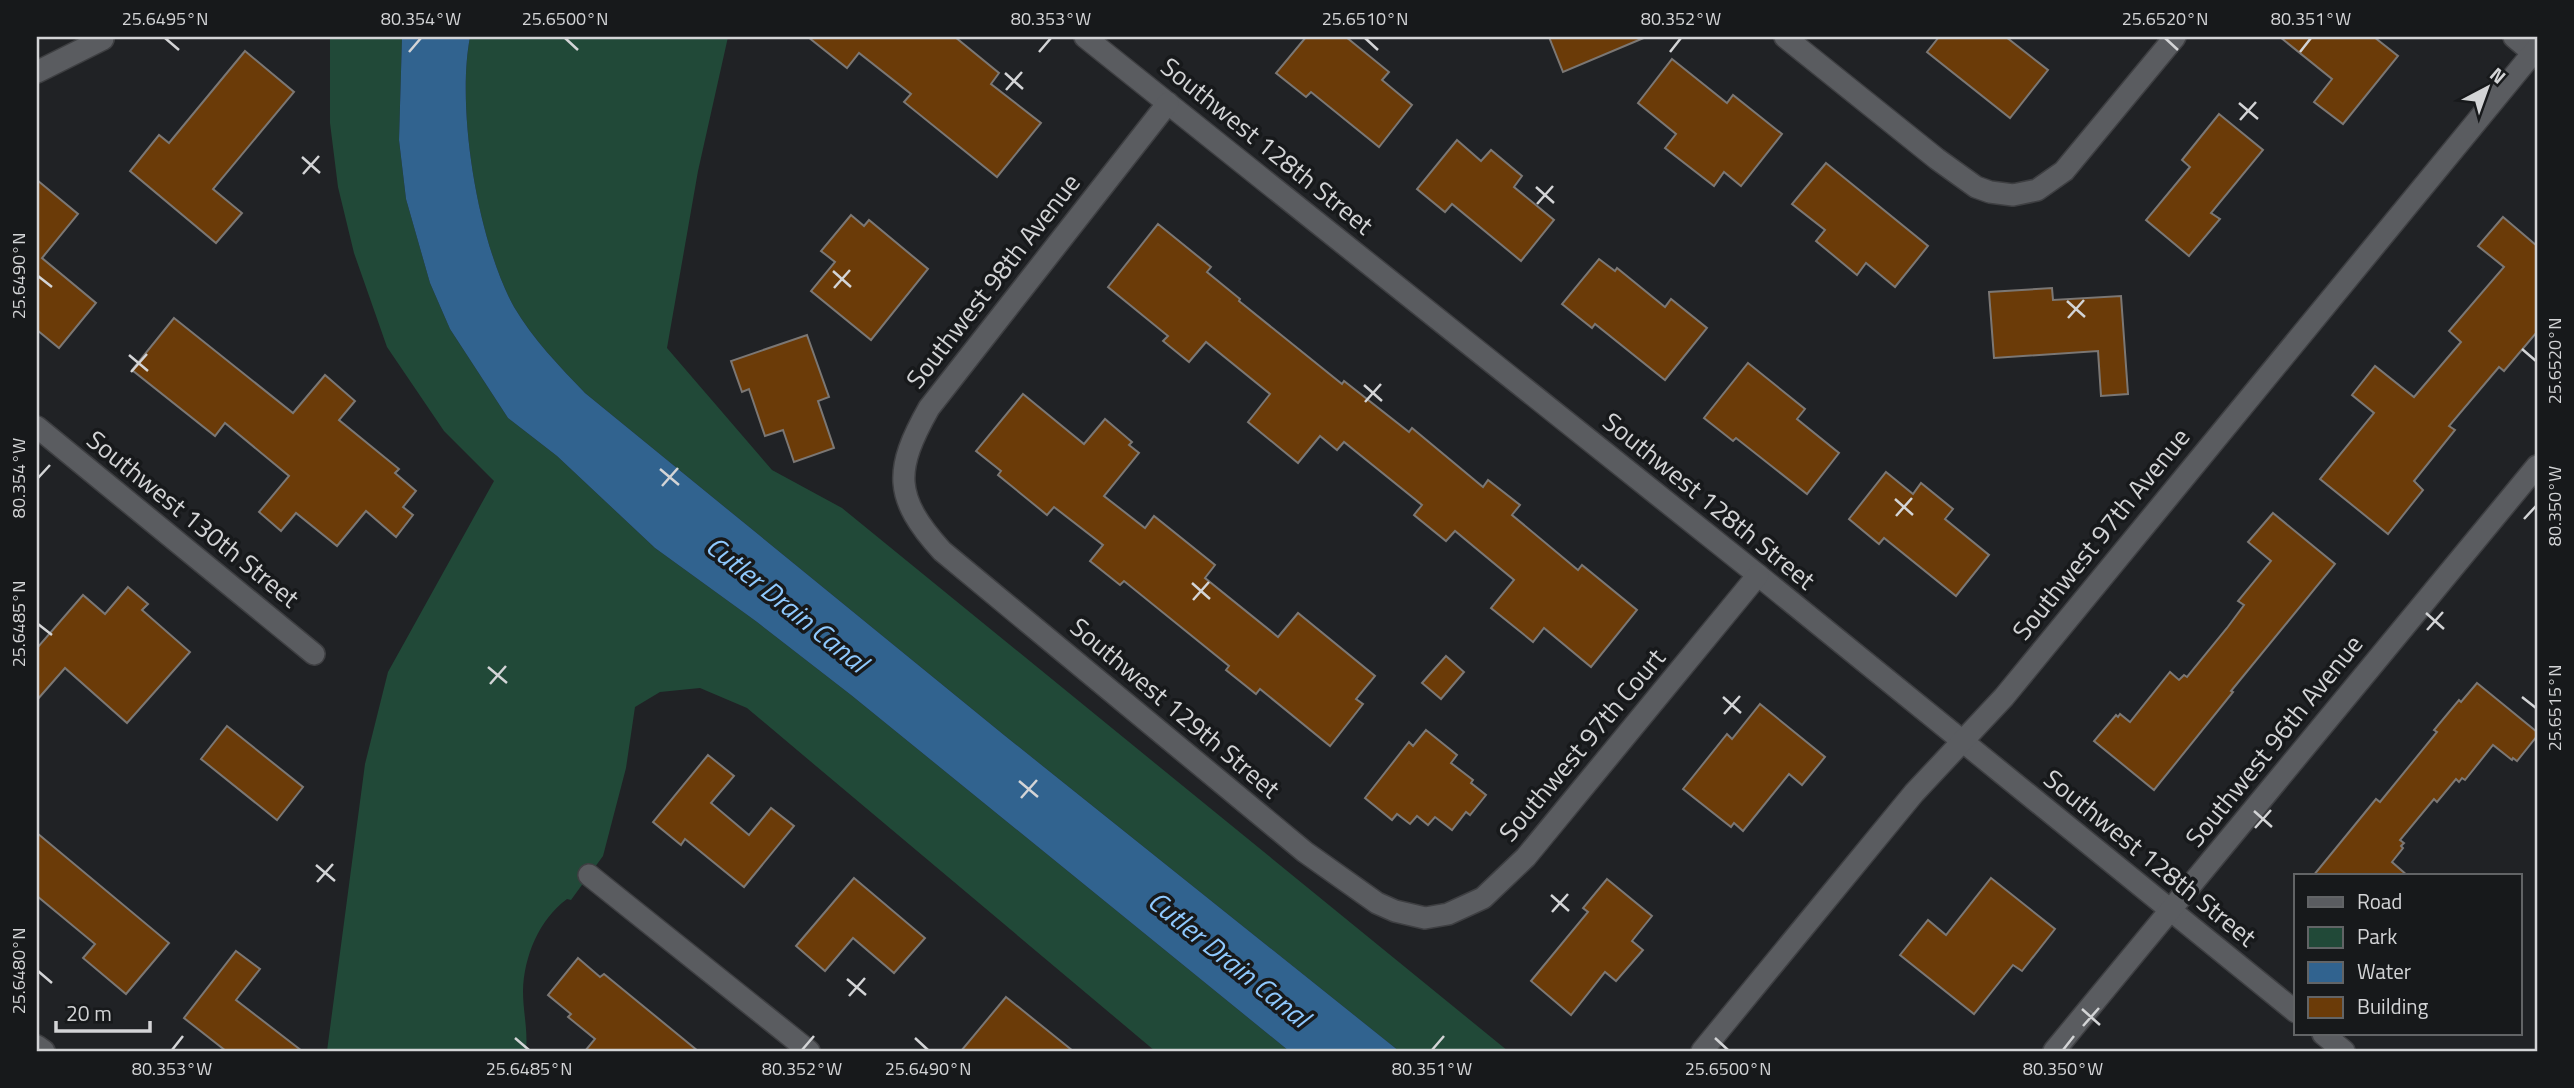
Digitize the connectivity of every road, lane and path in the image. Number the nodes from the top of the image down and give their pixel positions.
1 (1085, 37) edge
2 (1784, 37) edge
3 (2175, 37) edge
4 (2514, 37) edge
5 (103, 39) dead end
6 (2535, 50) edge
7 (37, 72) edge
8 (1168, 103) junction
9 (37, 426) edge
10 (2537, 466) edge
11 (911, 510) joint
12 (1758, 575) junction
13 (314, 654) dead end
14 (1961, 742) junction
15 (589, 874) dead end
16 (2171, 911) junction
17 (1425, 918) joint
18 (2294, 1010) edge
19 (2325, 1036) edge
20 (37, 1046) edge
21 (44, 1051) edge
22 (809, 1051) edge
23 (1702, 1051) edge
24 (2054, 1051) edge
25 (2344, 1051) edge

1 - 8 street, Southwest 128th Street
2 - 3 street
4 - 6 street
5 - 7 street
6 - 14 street, Southwest 97th Avenue
8 - 11 street, Southwest 98th Avenue
8 - 12 street, Southwest 128th Street
9 - 13 street, Southwest 130th Street
10 - 16 street, Southwest 96th Avenue
11 - 17 street, Southwest 129th Street
12 - 14 street, Southwest 128th Street
12 - 17 street, Southwest 97th Court
14 - 16 street, Southwest 128th Street
14 - 23 street, Southwest 97th Avenue
15 - 22 street
16 - 18 street, Southwest 128th Street
16 - 24 street, Southwest 96th Avenue
19 - 25 street
20 - 21 street

